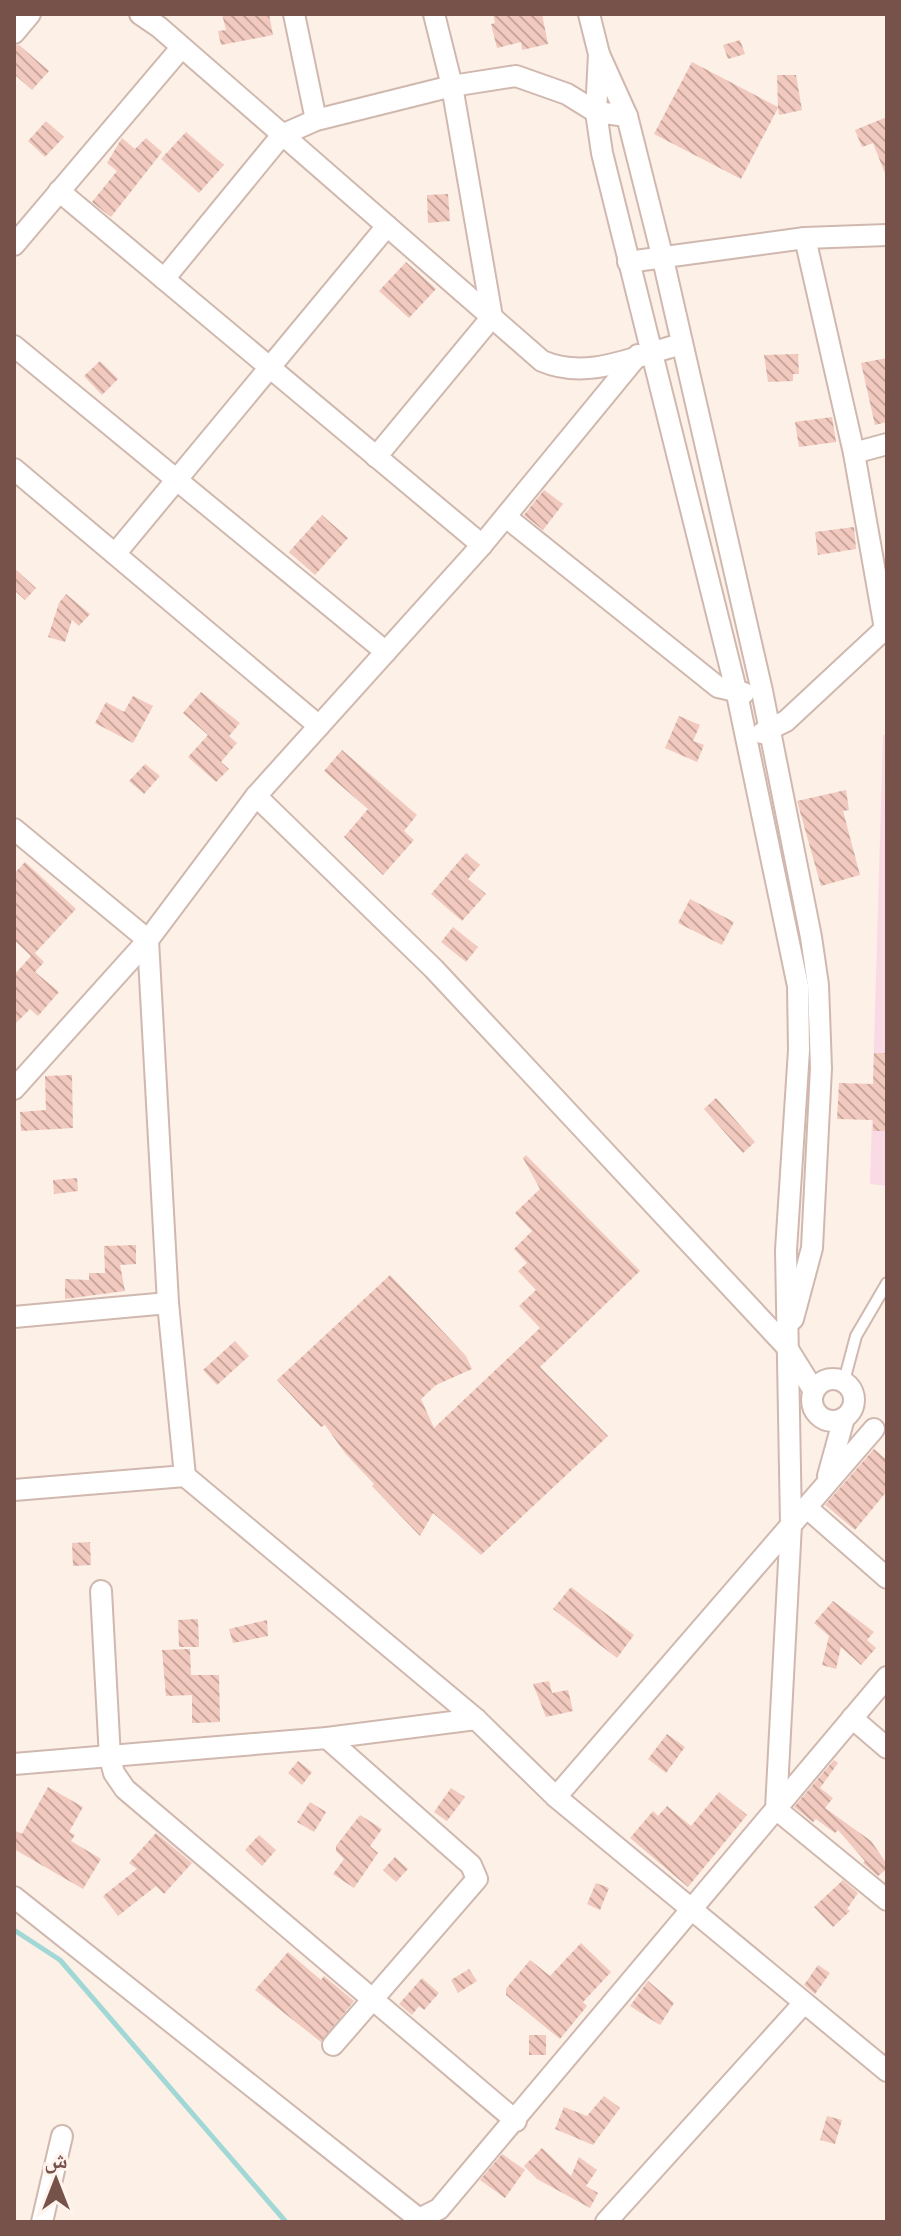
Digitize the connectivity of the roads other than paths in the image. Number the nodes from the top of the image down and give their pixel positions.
1 (30, 14) edge
2 (140, 14) edge
3 (294, 14) edge
4 (434, 14) edge
5 (589, 14) edge
6 (164, 20) edge
7 (14, 33) edge
8 (181, 48) junction
9 (599, 54) junction
10 (452, 86) junction
11 (596, 112) junction
12 (627, 116) junction
13 (316, 120) junction
14 (282, 135) junction
15 (59, 191) junction
16 (387, 226) junction
17 (887, 235) edge
18 (805, 238) junction
19 (14, 245) edge
20 (662, 255) junction
21 (628, 262) junction
22 (164, 279) junction
23 (492, 317) junction
24 (682, 344) junction
25 (14, 346) edge
26 (645, 353) junction
27 (269, 367) junction
28 (887, 444) edge
29 (854, 453) junction
30 (376, 457) junction
31 (14, 469) edge
32 (177, 480) junction
33 (506, 517) junction
34 (482, 545) junction
35 (115, 554) junction
36 (886, 628) edge
37 (386, 652) junction
38 (762, 691) junction
39 (737, 694) junction
40 (319, 726) junction
41 (771, 731) junction
42 (746, 737) junction
43 (256, 796) junction
44 (14, 829) edge
45 (148, 940) junction
46 (14, 1089) edge
47 (887, 1283) edge
48 (168, 1303) junction
49 (14, 1317) edge
50 (786, 1346) junction
51 (844, 1381) junction
52 (813, 1395) junction
53 (849, 1411) junction
54 (880, 1434) edge
55 (787, 1459) junction
56 (185, 1476) junction
57 (826, 1484) junction
58 (14, 1490) edge
59 (806, 1507) junction
60 (791, 1524) junction
61 (887, 1578) edge
62 (101, 1591) dead end
63 (887, 1677) edge
64 (852, 1718) junction
65 (476, 1719) junction
66 (327, 1738) junction
67 (887, 1748) edge
68 (110, 1758) junction
69 (14, 1764) edge
70 (556, 1797) junction
71 (776, 1809) junction
72 (14, 1897) edge
73 (887, 1900) edge
74 (690, 1910) junction
75 (373, 1999) junction
76 (804, 2003) junction
77 (333, 2045) dead end
78 (887, 2071) edge
79 (516, 2121) junction
80 (62, 2136) dead end
81 (42, 2222) edge
82 (606, 2222) edge

1 - 7 street
2 - 6 street
3 - 13 street
4 - 10 street
5 - 9 street
6 - 8 street
8 - 14 street
8 - 15 street
9 - 11 street
9 - 12 street
10 - 11 street
10 - 13 street
10 - 23 street
11 - 12 street
11 - 21 street
12 - 20 street
13 - 14 street
14 - 16 street
14 - 22 street
15 - 19 street
15 - 22 street
16 - 23 street
16 - 27 street
17 - 18 street
18 - 20 street
18 - 29 street
20 - 21 street
20 - 24 street
21 - 26 street
22 - 27 street
23 - 26 street
23 - 30 street
24 - 26 street
24 - 38 street
25 - 32 street
26 - 33 street
26 - 39 street
27 - 30 street
27 - 32 street
28 - 29 street
29 - 36 street
30 - 34 street
31 - 35 street
32 - 35 street
32 - 37 street
33 - 34 street
33 - 39 street
34 - 37 street
35 - 40 street
36 - 41 street
37 - 40 street
38 - 39 street
38 - 41 street
39 - 42 street
40 - 43 street
41 - 42 street
41 - 50 street
42 - 50 street
43 - 45 street
43 - 50 street
44 - 45 street
45 - 46 street
45 - 48 street
47 - 51 lane
48 - 49 street
48 - 56 street
50 - 52 street
50 - 55 street
51 - 52 street
51 - 53 street
52 - 53 street
52 - 55 street
53 - 54 street
53 - 57 street
54 - 57 street
55 - 60 street
56 - 58 street
56 - 65 street
57 - 59 street
59 - 60 street
59 - 61 street
60 - 70 street
60 - 71 street
62 - 68 street
63 - 64 street
64 - 67 street
64 - 71 street
65 - 66 street
65 - 70 street
66 - 68 street
66 - 75 street
68 - 69 street
68 - 75 street
70 - 74 street
71 - 73 street
71 - 74 street
72 - 79 street
74 - 76 street
74 - 79 street
75 - 77 street
75 - 79 street
76 - 78 street
76 - 82 street
80 - 81 street

